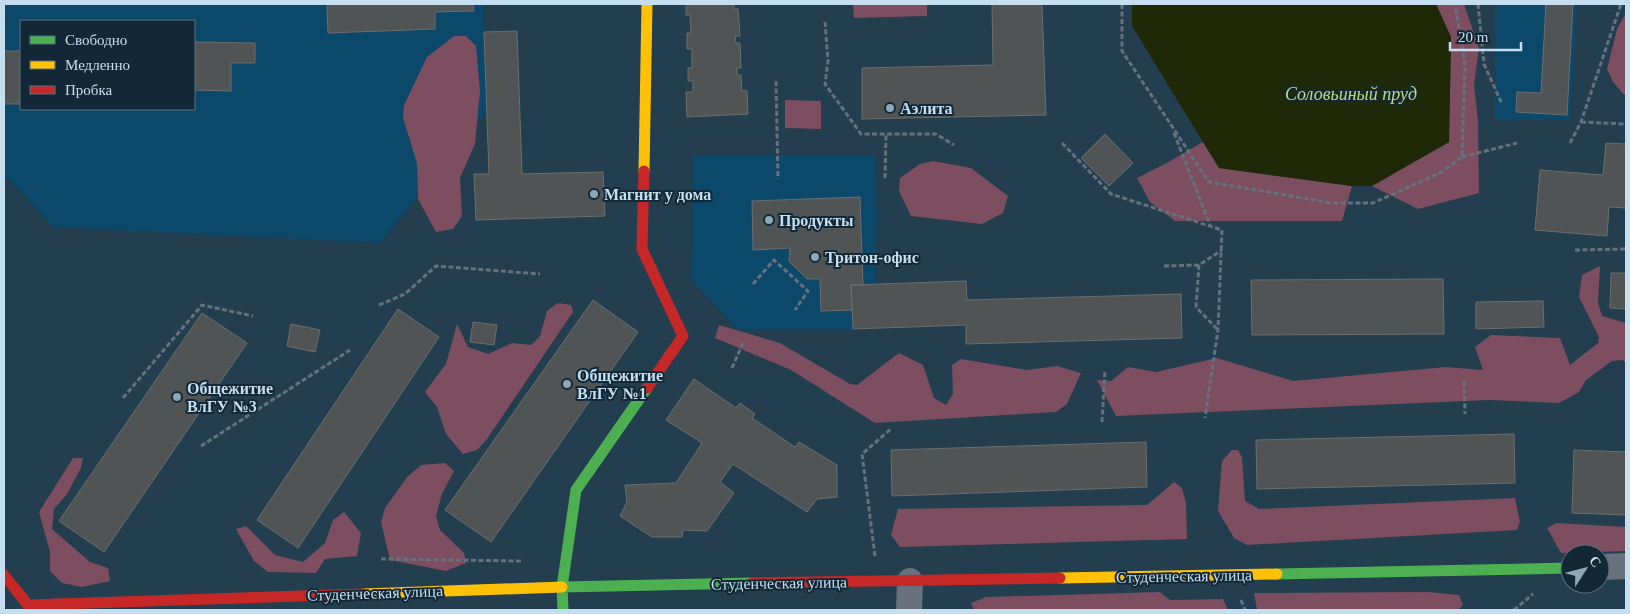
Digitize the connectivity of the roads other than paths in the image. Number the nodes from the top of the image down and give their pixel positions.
1 (647, 4) edge
2 (1626, 566) edge
3 (1610, 567) edge
4 (1560, 568) edge
5 (4, 575) edge
6 (910, 581) junction
7 (562, 587) junction
8 (563, 610) edge
9 (910, 610) edge

1 - 7 street
2 - 3 street
4 - 6 street, Студенческая улица
5 - 7 street, Студенческая улица
6 - 7 street, Студенческая улица
6 - 9 street
7 - 8 street

